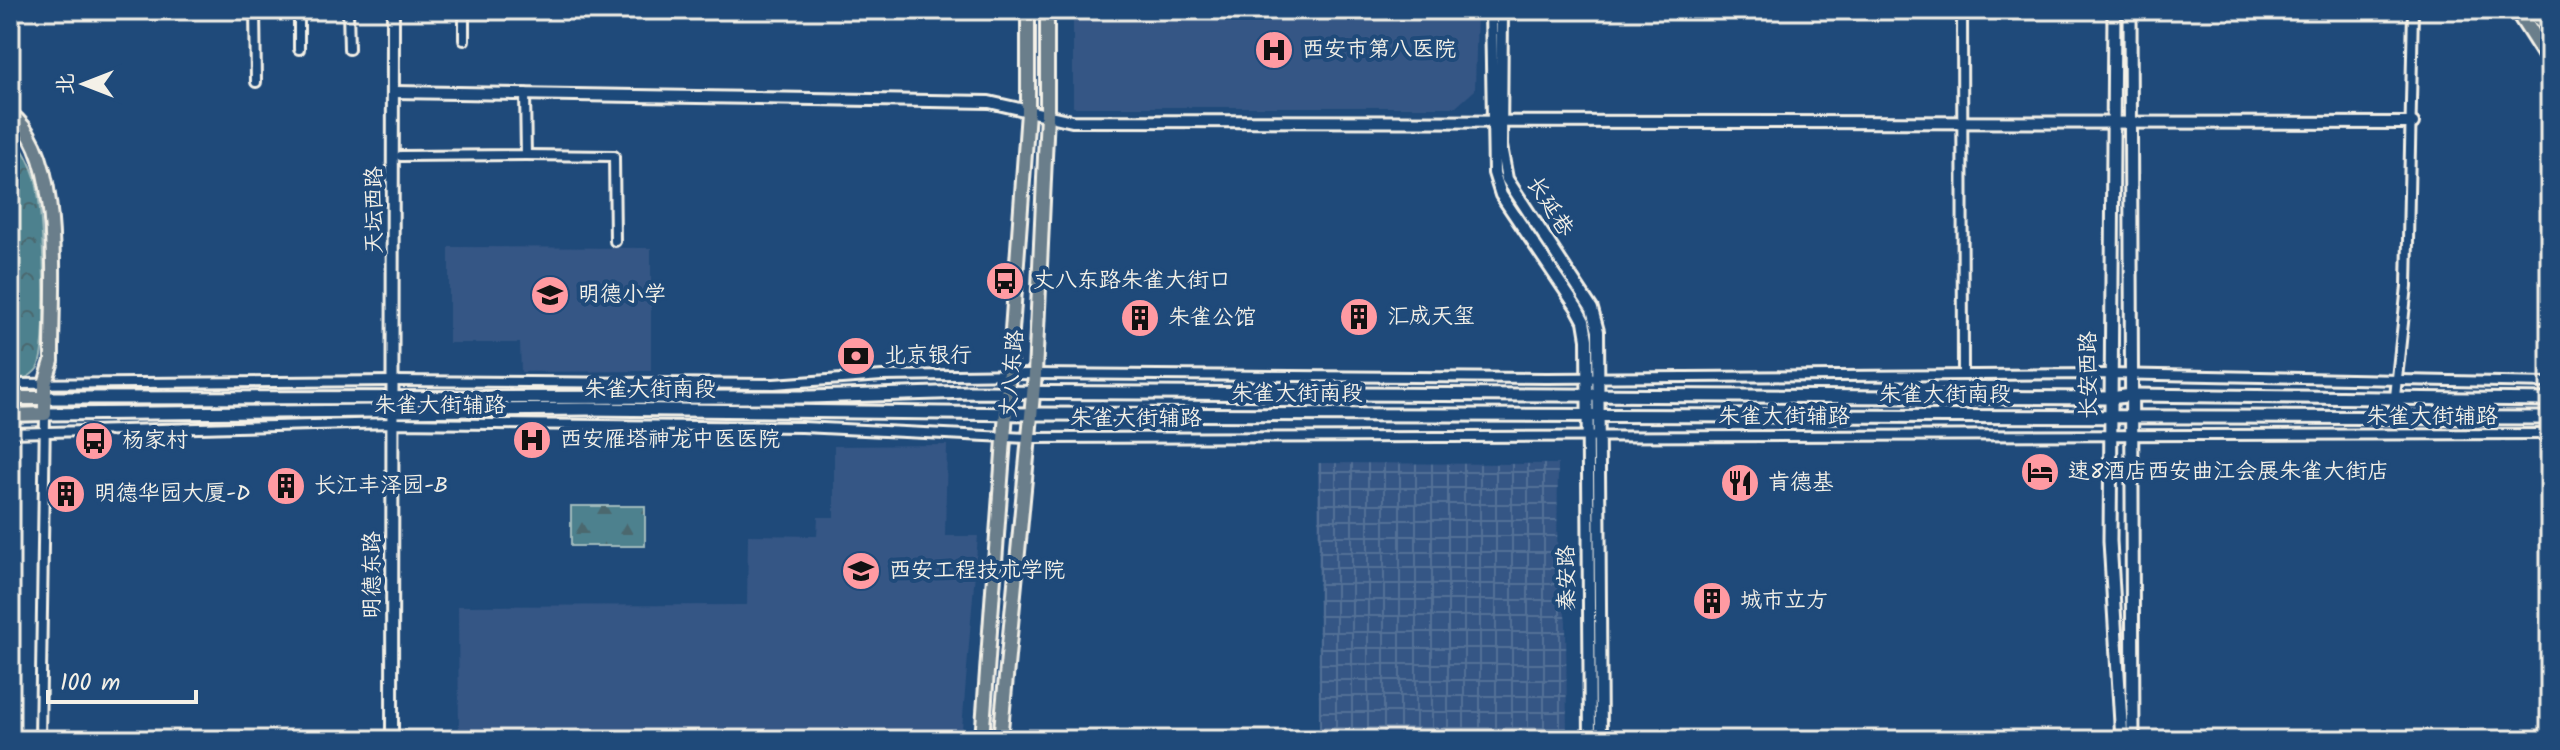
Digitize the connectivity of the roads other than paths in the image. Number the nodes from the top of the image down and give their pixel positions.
1 (255, 10) edge
2 (299, 10) edge
3 (348, 10) edge
4 (393, 10) edge
5 (464, 10) edge
6 (1028, 10) edge
7 (1047, 10) edge
8 (1491, 10) edge
9 (1502, 10) edge
10 (1962, 10) edge
11 (2114, 10) edge
12 (2130, 10) edge
13 (2413, 10) edge
14 (2517, 10) edge
15 (2532, 10) edge
16 (2542, 10) edge
17 (2550, 26) edge
18 (464, 40) dead end
19 (299, 49) dead end
20 (349, 49) dead end
21 (2550, 62) edge
22 (256, 82) dead end
23 (395, 92) junction
24 (525, 93) junction
25 (1028, 112) junction
26 (10, 114) edge
27 (1047, 114) junction
28 (1962, 120) junction
29 (1496, 121) junction
30 (2114, 122) junction
31 (2129, 123) junction
32 (2413, 123) junction
33 (526, 155) junction
34 (401, 156) dead end
35 (615, 241) dead end
36 (1035, 374) junction
37 (2109, 374) junction
38 (1007, 375) junction
39 (1963, 375) junction
40 (2131, 376) junction
41 (1587, 378) junction
42 (1599, 378) junction
43 (395, 381) junction
44 (2394, 382) junction
45 (2550, 383) edge
46 (10, 384) edge
47 (45, 391) junction
48 (1006, 393) junction
49 (1033, 393) junction
50 (2132, 395) junction
51 (394, 397) junction
52 (10, 398) edge
53 (1593, 398) junction
54 (2111, 398) junction
55 (2393, 398) junction
56 (2550, 400) edge
57 (1005, 412) junction
58 (45, 414) junction
59 (1031, 414) junction
60 (2110, 414) junction
61 (10, 415) edge
62 (2393, 415) junction
63 (394, 416) junction
64 (1593, 416) junction
65 (2133, 416) junction
66 (2550, 418) edge
67 (10, 433) edge
68 (45, 433) junction
69 (1600, 434) junction
70 (2550, 434) edge
71 (1587, 435) junction
72 (1004, 436) junction
73 (2109, 437) junction
74 (2133, 437) junction
75 (1028, 438) junction
76 (40, 740) edge
77 (392, 740) edge
78 (982, 740) edge
79 (1000, 740) edge
80 (1590, 740) edge
81 (1601, 740) edge
82 (2122, 740) edge
83 (2133, 740) edge

1 - 22 street
2 - 19 street
3 - 20 street
4 - 23 street, 天坛西路
5 - 18 street
6 - 25 main road, 丈八东路
7 - 27 main road, 丈八东路
8 - 29 street, 长延巷
9 - 29 street, 长延巷
10 - 28 street
11 - 30 main road, 长安西路
12 - 31 main road, 长安西路
13 - 32 street
14 - 21 highway
15 - 17 highway
16 - 17 highway
23 - 24 street
23 - 43 street, 天坛西路
24 - 25 street
24 - 33 street
25 - 27 street
25 - 38 main road, 丈八东路
26 - 47 main road
27 - 29 street
27 - 36 main road, 丈八东路
28 - 29 street
28 - 30 street
28 - 39 street
29 - 41 street, 长延巷
29 - 42 street, 长延巷
30 - 31 street
30 - 37 main road, 长安西路
31 - 32 street
31 - 40 main road, 长安西路
32 - 44 street
33 - 34 street
33 - 35 street
36 - 38 street, 朱雀大街辅路
36 - 41 street, 朱雀大街辅路
36 - 49 main road, 丈八东路
37 - 39 street, 朱雀大街辅路
37 - 40 street, 朱雀大街辅路
37 - 54 main road, 长安西路
38 - 43 street, 朱雀大街辅路
38 - 48 main road, 丈八东路
39 - 42 street, 朱雀大街辅路
40 - 44 street, 朱雀大街辅路
40 - 50 main road, 长安西路
41 - 42 street, 朱雀大街辅路
41 - 53 street, 长延巷
42 - 53 street, 长延巷
43 - 47 street, 朱雀大街辅路
43 - 51 street, 天坛西路
44 - 45 street, 朱雀大街辅路
44 - 55 street
46 - 47 street, 朱雀大街辅路
47 - 51 main road, 朱雀大街南段
47 - 52 main road
47 - 58 main road
48 - 49 main road, 朱雀大街南段
48 - 51 main road, 朱雀大街南段
48 - 57 main road, 丈八东路
49 - 53 main road, 朱雀大街南段
49 - 59 main road, 丈八东路
50 - 54 main road, 朱雀大街南段
50 - 55 main road, 朱雀大街南段
50 - 65 main road, 长安西路
51 - 63 street, 天坛西路
53 - 54 main road, 朱雀大街南段
53 - 64 street, 长延巷
54 - 60 main road, 长安西路
55 - 56 main road, 朱雀大街南段
55 - 62 street
57 - 59 main road, 朱雀大街南段
57 - 63 main road, 朱雀大街南段
57 - 72 main road, 丈八东路
58 - 61 main road
58 - 63 main road, 朱雀大街南段
58 - 68 street
59 - 64 main road, 朱雀大街南段
59 - 75 main road, 丈八东路
60 - 64 main road, 朱雀大街南段
60 - 65 main road, 朱雀大街南段
60 - 73 main road, 长安西路
62 - 65 main road, 朱雀大街南段
62 - 66 main road, 朱雀大街南段
63 - 68 street, 朱雀大街辅路
63 - 72 street, 朱雀大街辅路
63 - 77 street, 明德东路
64 - 69 street, 秦安路
64 - 71 street, 秦安路
65 - 74 main road, 长安西路
67 - 68 street, 朱雀大街辅路
68 - 76 street
69 - 71 street, 朱雀大街辅路
69 - 73 street, 朱雀大街辅路
69 - 81 street, 秦安路
70 - 74 street, 朱雀大街辅路
71 - 75 street, 朱雀大街辅路
71 - 80 street, 秦安路
72 - 75 street, 朱雀大街辅路
72 - 78 main road, 丈八东路
73 - 74 street, 朱雀大街辅路
73 - 82 main road, 长安西路
74 - 83 main road, 长安西路
75 - 79 main road, 丈八东路

